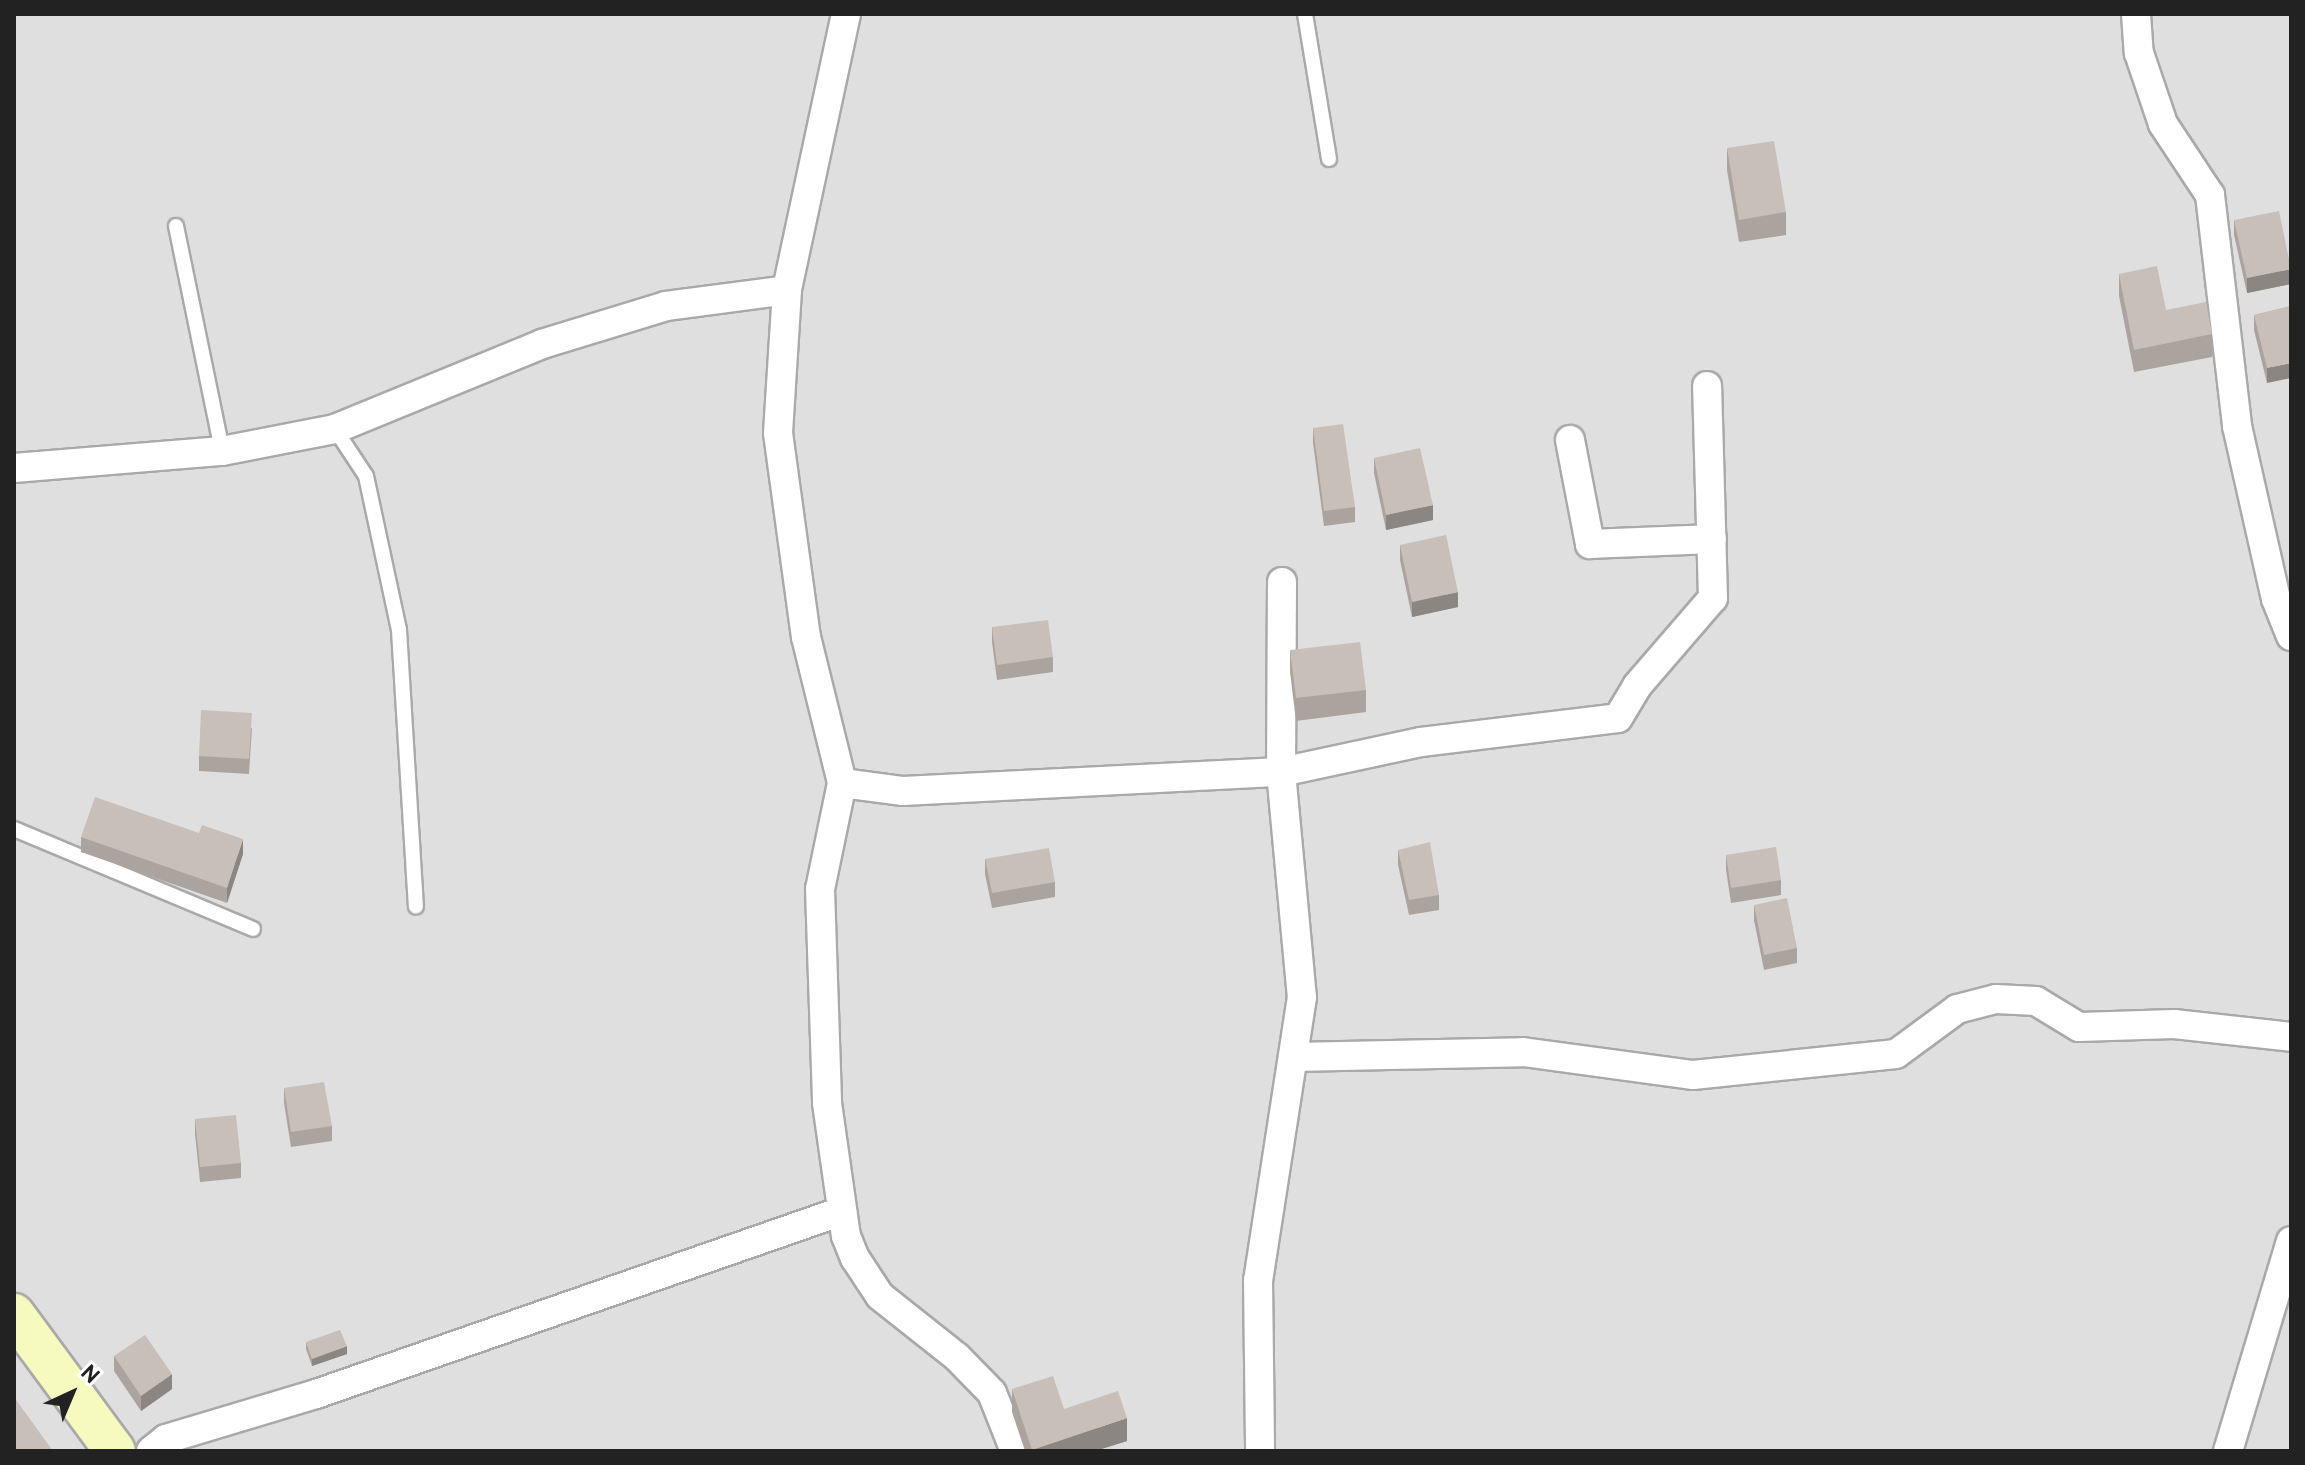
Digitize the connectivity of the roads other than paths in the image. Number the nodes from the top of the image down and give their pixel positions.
1 (846, 14) edge
2 (1305, 14) edge
3 (2136, 14) edge
4 (1329, 159) dead end
5 (176, 226) dead end
6 (787, 290) junction
7 (1707, 386) dead end
8 (335, 429) junction
9 (1570, 440) dead end
10 (222, 451) junction
11 (14, 468) edge
12 (1712, 539) junction
13 (1282, 582) dead end
14 (2291, 636) edge
15 (1281, 772) junction
16 (842, 783) junction
17 (14, 829) edge
18 (416, 906) dead end
19 (253, 929) dead end
20 (2291, 1037) edge
21 (1293, 1057) junction
22 (842, 1211) junction
23 (2291, 1241) edge
24 (14, 1314) edge
25 (115, 1451) edge
26 (151, 1451) edge
27 (1015, 1451) edge
28 (1260, 1451) edge
29 (2228, 1451) edge

1 - 6 street
2 - 4 lane
3 - 14 street
5 - 10 lane
6 - 8 street
6 - 16 street
7 - 12 street
8 - 10 street
8 - 18 lane
9 - 12 street
10 - 11 street
12 - 15 street
13 - 15 street
15 - 16 street
15 - 21 street
16 - 22 street
17 - 19 lane
20 - 21 street
21 - 28 street
22 - 26 street
22 - 27 street
23 - 29 street
24 - 25 main road

